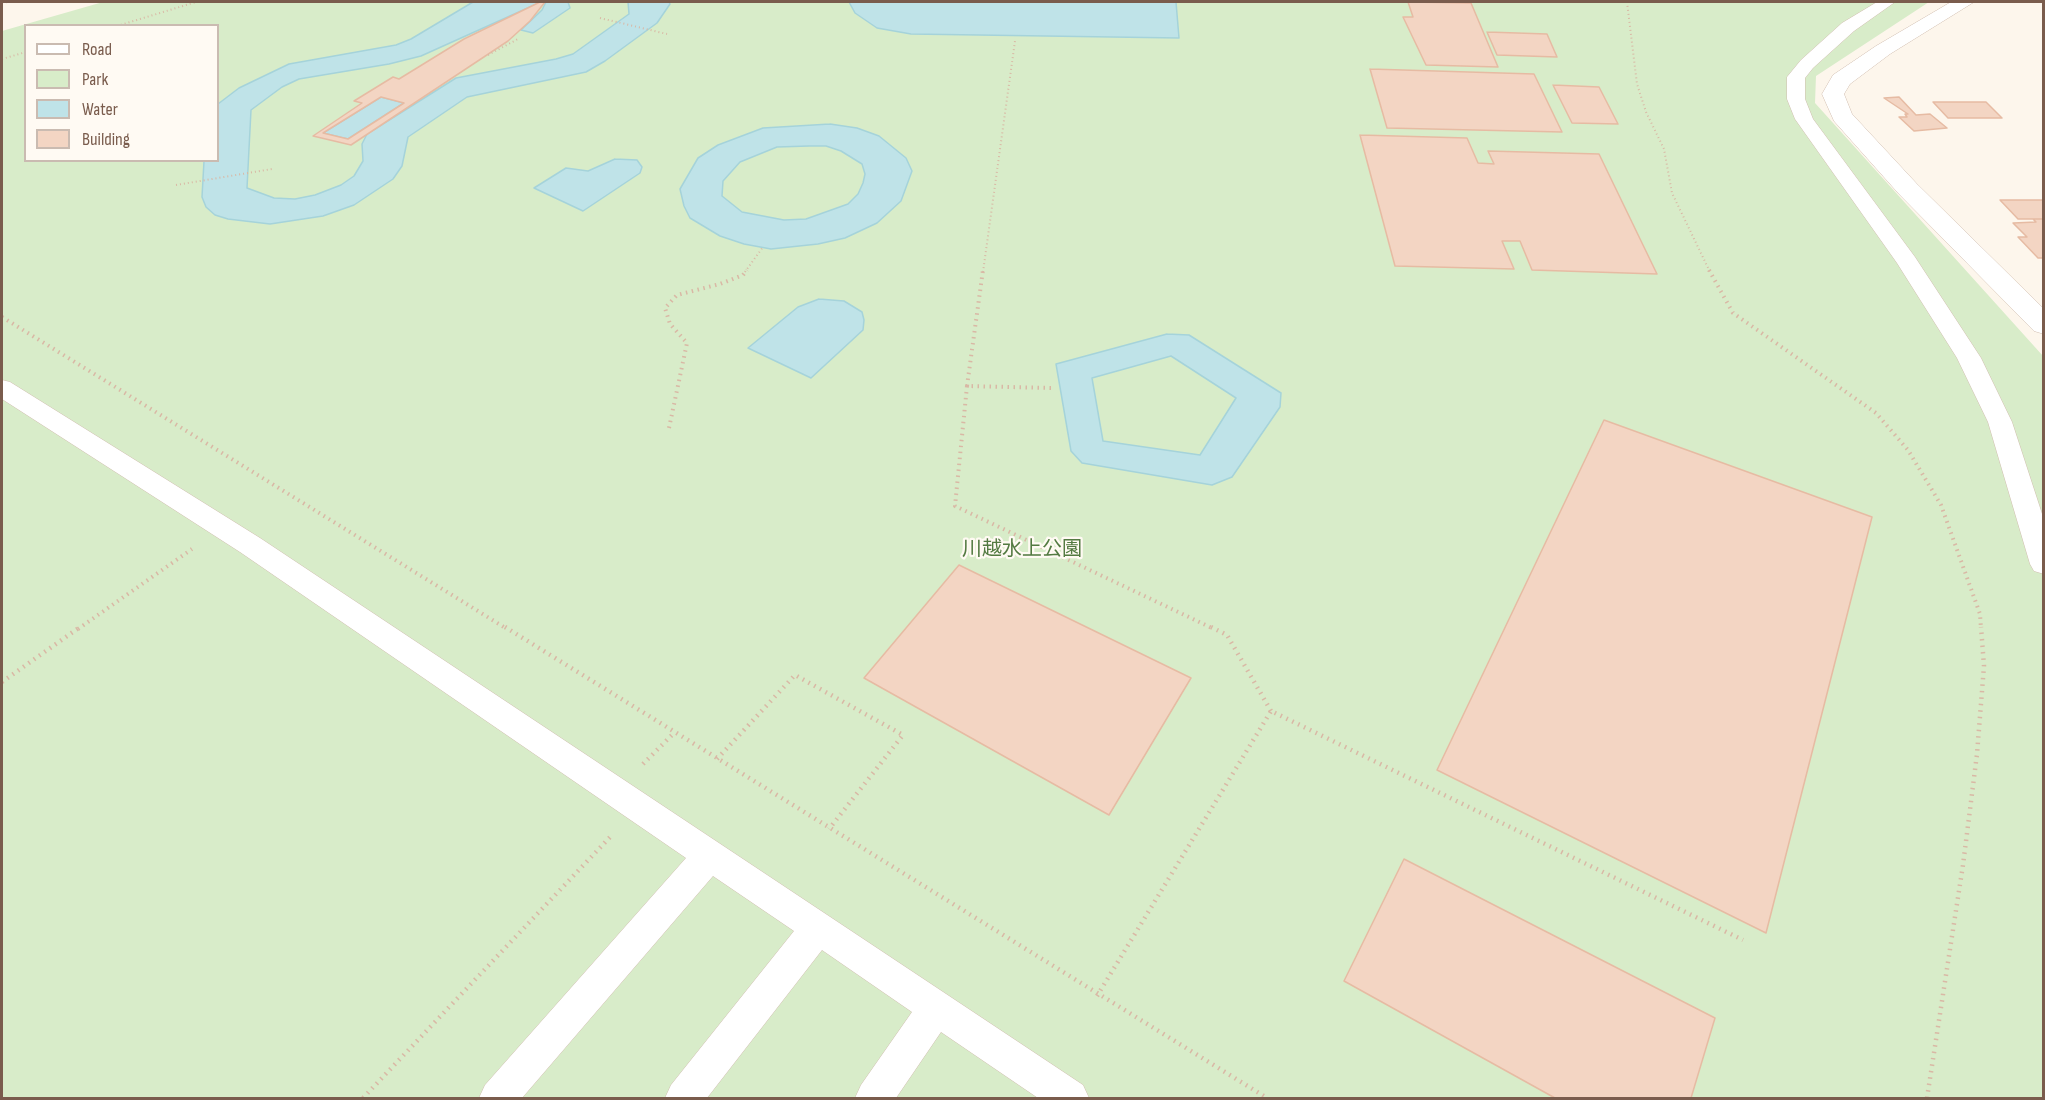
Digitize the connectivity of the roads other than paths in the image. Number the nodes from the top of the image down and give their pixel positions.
1 (1887, 2) edge
2 (1964, 2) edge
3 (2043, 325) edge
4 (2, 388) edge
5 (2043, 564) edge
6 (709, 856) junction
7 (817, 929) junction
8 (936, 1008) junction
9 (1062, 1096) edge
10 (498, 1098) edge
11 (684, 1098) edge
12 (874, 1098) edge

1 - 5 lane
2 - 3 street
4 - 6 lane
6 - 7 lane
6 - 10 lane
7 - 8 lane
7 - 11 lane
8 - 9 lane
8 - 12 lane

